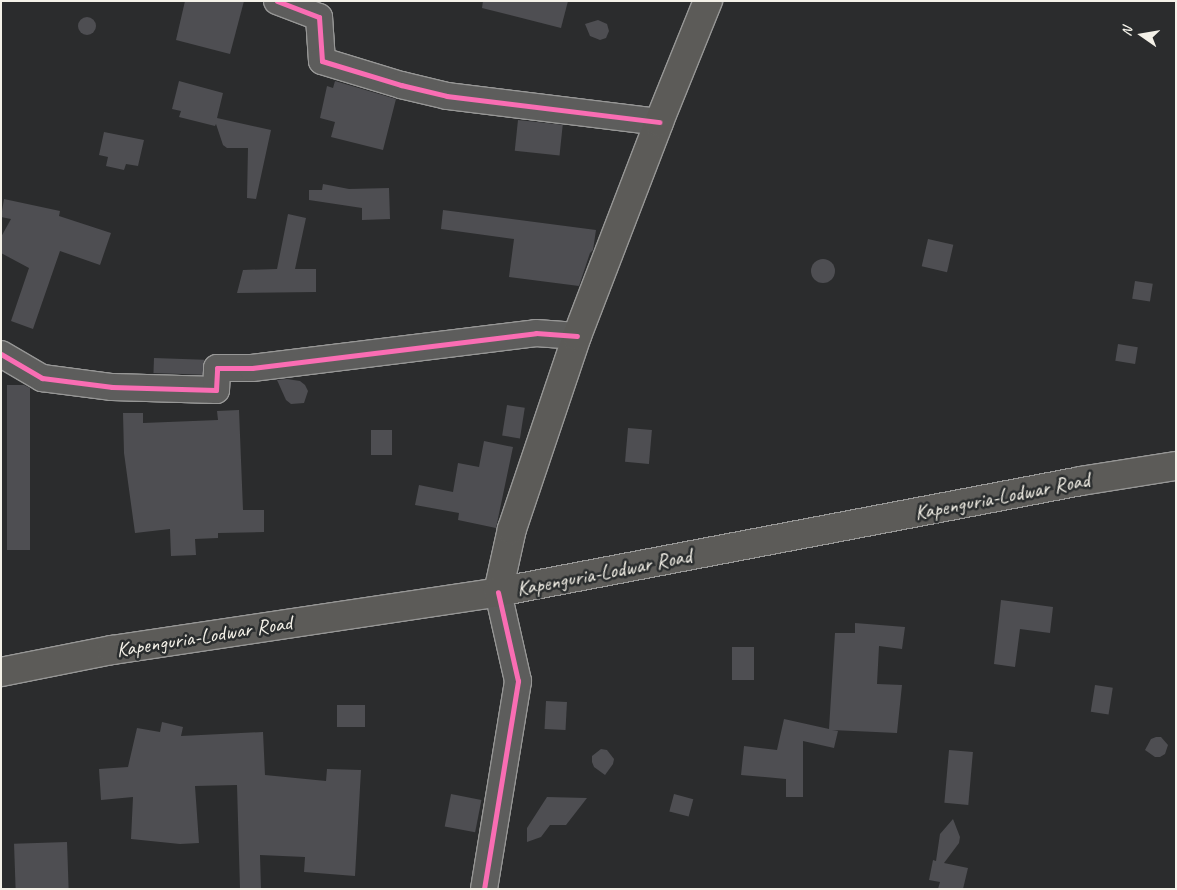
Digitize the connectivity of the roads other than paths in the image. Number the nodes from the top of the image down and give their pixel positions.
1 (277, 1) edge
2 (708, 1) edge
3 (659, 122) junction
4 (577, 336) junction
5 (1, 354) edge
6 (1176, 466) edge
7 (498, 592) junction
8 (1, 672) edge
9 (484, 889) edge

1 - 3 street
2 - 3 main road
3 - 4 main road
4 - 5 street
4 - 7 main road
6 - 7 main road, Kapenguria-Lodwar Road
7 - 8 main road, Kapenguria-Lodwar Road
7 - 9 street

